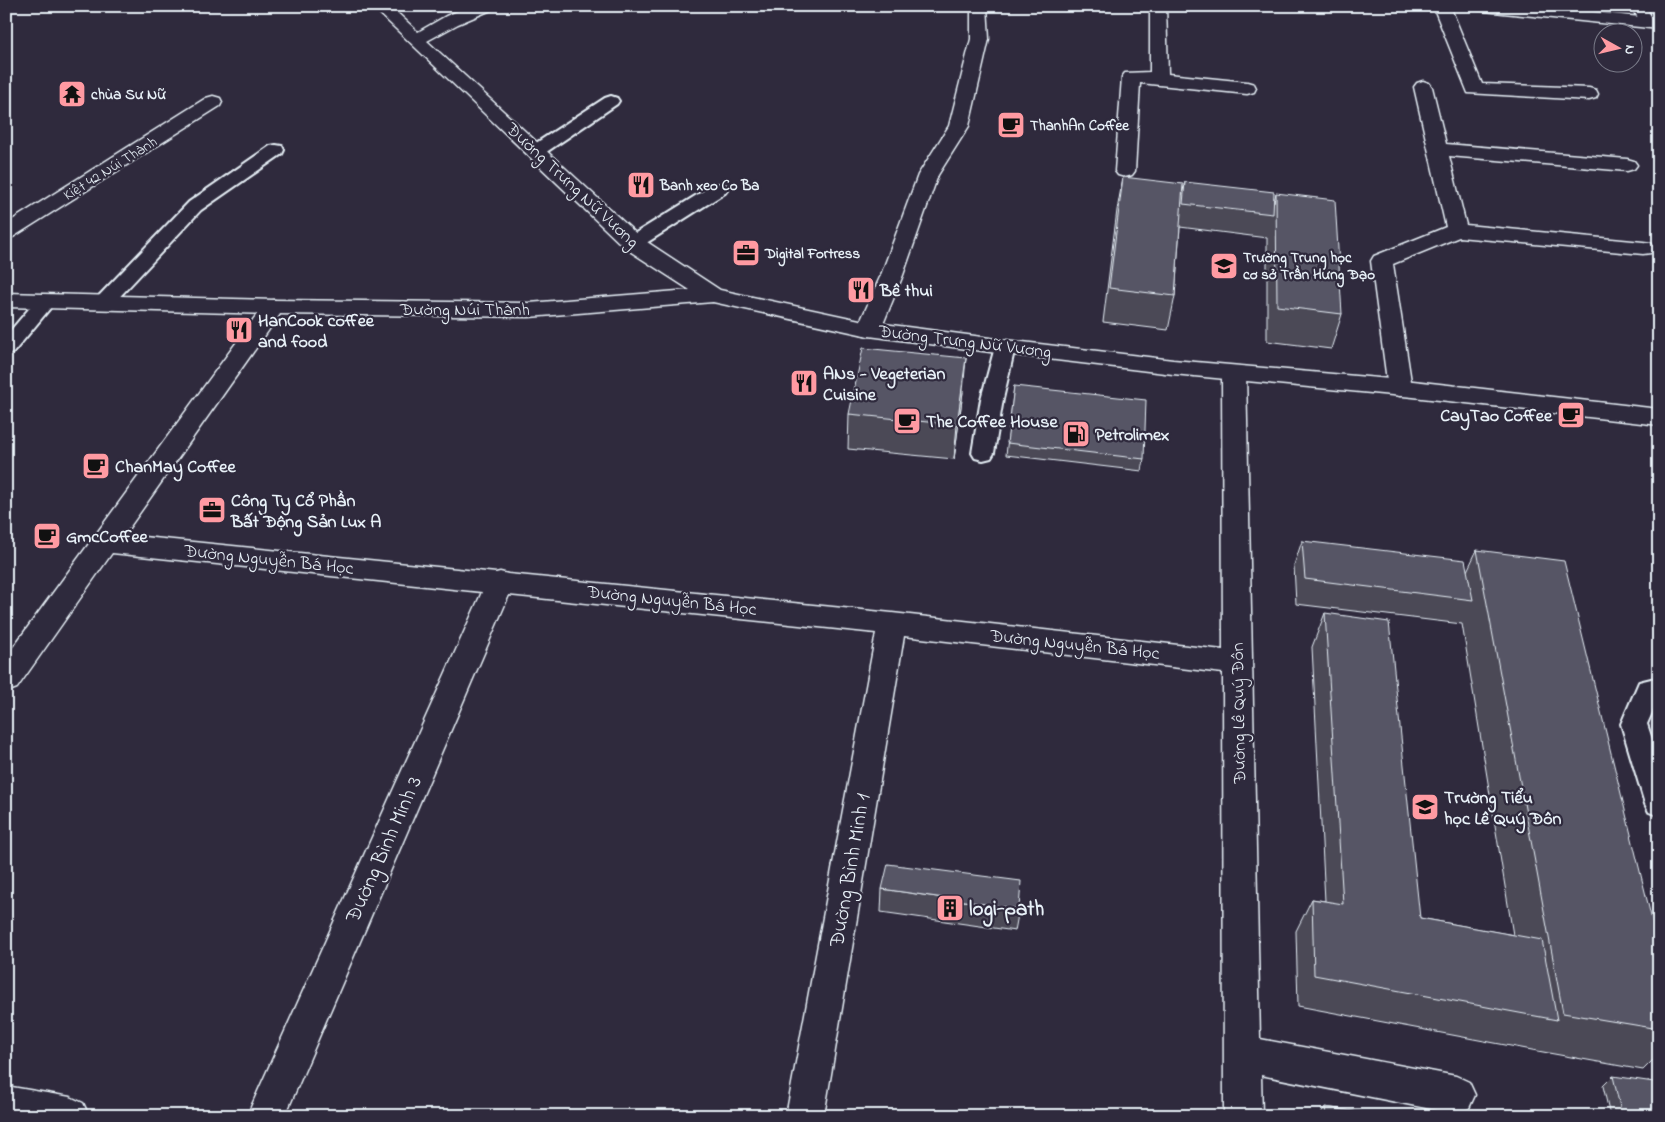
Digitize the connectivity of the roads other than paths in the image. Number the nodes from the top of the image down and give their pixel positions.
1 (380, 6) edge
2 (485, 6) edge
3 (979, 6) edge
4 (1158, 6) edge
5 (1441, 6) edge
6 (1484, 6) edge
7 (1638, 6) edge
8 (1566, 10) edge
9 (1653, 23) edge
10 (416, 40) junction
11 (1159, 78) junction
12 (1247, 88) dead end
13 (1423, 88) dead end
14 (1589, 94) dead end
15 (611, 101) dead end
16 (214, 102) dead end
17 (1438, 149) junction
18 (276, 150) dead end
19 (536, 151) junction
20 (1627, 164) dead end
21 (1125, 171) dead end
22 (719, 189) dead end
23 (1457, 230) junction
24 (6, 233) edge
25 (634, 243) junction
26 (1643, 248) dead end
27 (713, 295) junction
28 (6, 300) edge
29 (46, 302) junction
30 (103, 303) junction
31 (274, 307) junction
32 (869, 329) junction
33 (1005, 347) junction
34 (6, 349) edge
35 (1234, 373) junction
36 (1400, 388) junction
37 (1659, 417) edge
38 (983, 453) dead end
39 (106, 543) junction
40 (500, 582) junction
41 (892, 624) junction
42 (36, 638) junction
43 (6, 658) edge
44 (1237, 663) junction
45 (6, 680) edge
46 (1659, 687) edge
47 (1659, 804) edge
48 (1242, 1053) junction
49 (1456, 1095) dead end
50 (6, 1105) edge
51 (70, 1116) edge
52 (266, 1116) edge
53 (805, 1116) edge
54 (1243, 1116) edge

1 - 10 street, Đường Trưng Nữ Vương
2 - 10 street
3 - 32 street
4 - 11 street
5 - 14 street
6 - 8 street
7 - 9 lane
8 - 9 street
10 - 19 street, Đường Trưng Nữ Vương
11 - 12 street
11 - 21 street
13 - 17 street
15 - 19 lane
16 - 24 street, Kiệt 42 Núi Thành
17 - 20 street
17 - 23 street
18 - 30 lane
19 - 25 street, Đường Trưng Nữ Vương
22 - 25 lane
23 - 26 street
23 - 36 street
25 - 27 street, Đường Trưng Nữ Vương
27 - 31 street, Đường Núi Thành
27 - 32 street, Đường Trưng Nữ Vương
28 - 29 street, Đường Núi Thành
29 - 30 street, Đường Núi Thành
29 - 34 lane
30 - 31 street, Đường Núi Thành
31 - 39 street
32 - 33 street, Đường Trưng Nữ Vương
33 - 35 street, Đường Trưng Nữ Vương
33 - 38 lane
35 - 36 street, Đường Trưng Nữ Vương
35 - 44 street, Đường Lê Quý Đôn
36 - 37 street, Đường Trưng Nữ Vương
39 - 40 street, Đường Nguyễn Bá Học
39 - 42 street
40 - 41 street, Đường Nguyễn Bá Học
40 - 52 street, Đường Bình Minh 3
41 - 44 street, Đường Nguyễn Bá Học
41 - 53 street, Đường Bình Minh 1
42 - 43 street
42 - 45 street
44 - 48 street, Đường Lê Quý Đôn
46 - 47 lane
48 - 49 street
48 - 54 street, Đường Lê Quý Đôn
50 - 51 street

